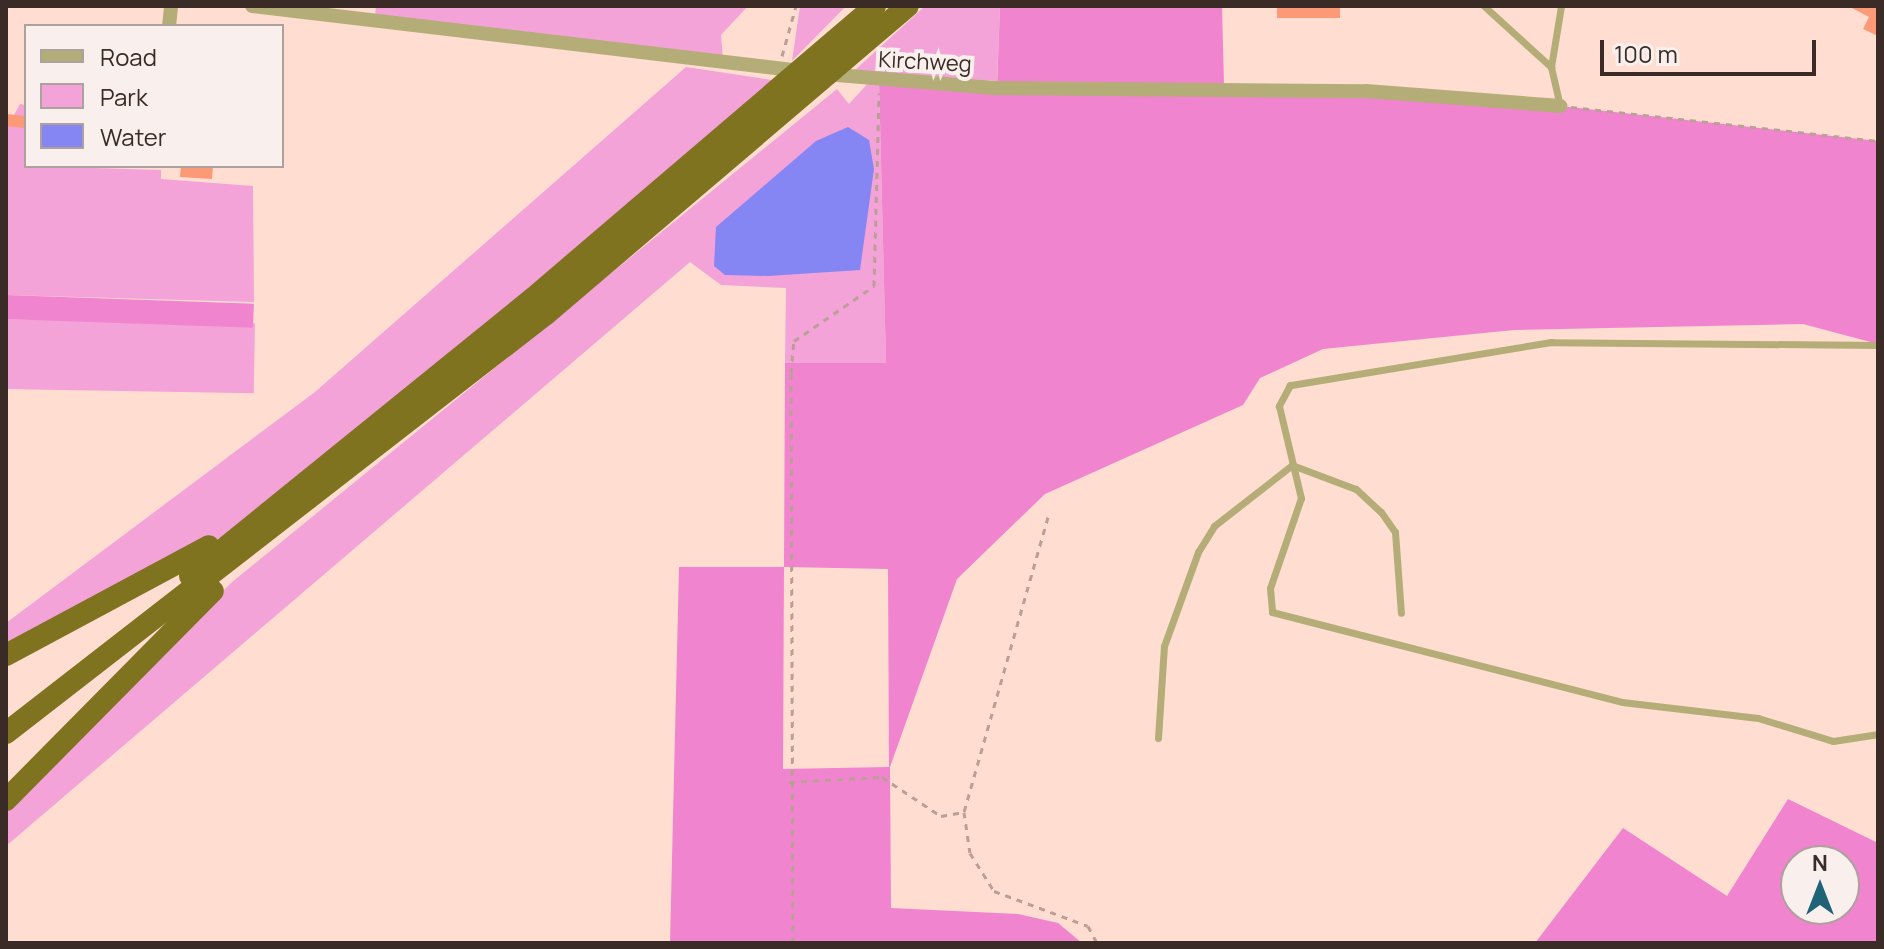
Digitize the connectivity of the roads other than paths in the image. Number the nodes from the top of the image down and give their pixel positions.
1 (252, 6) edge
2 (875, 6) edge
3 (908, 6) edge
4 (1484, 6) edge
5 (1561, 6) edge
6 (292, 8) edge
7 (1551, 67) junction
8 (783, 76) junction
9 (1560, 106) joint
10 (1878, 345) edge
11 (1292, 465) junction
12 (322, 494) junction
13 (258, 520) junction
14 (1401, 613) dead end
15 (6, 655) edge
16 (6, 726) edge
17 (6, 733) edge
18 (1878, 734) edge
19 (1158, 738) dead end
20 (6, 800) edge

1 - 6 street, Kirchweg
2 - 8 highway
3 - 12 highway
4 - 7 lane
5 - 7 lane
6 - 8 street, Kirchweg
7 - 9 lane
8 - 9 street, Kirchweg
8 - 13 highway
10 - 11 lane
11 - 14 lane
11 - 18 lane
11 - 19 lane
12 - 17 highway
12 - 20 highway
13 - 15 highway
13 - 16 highway

